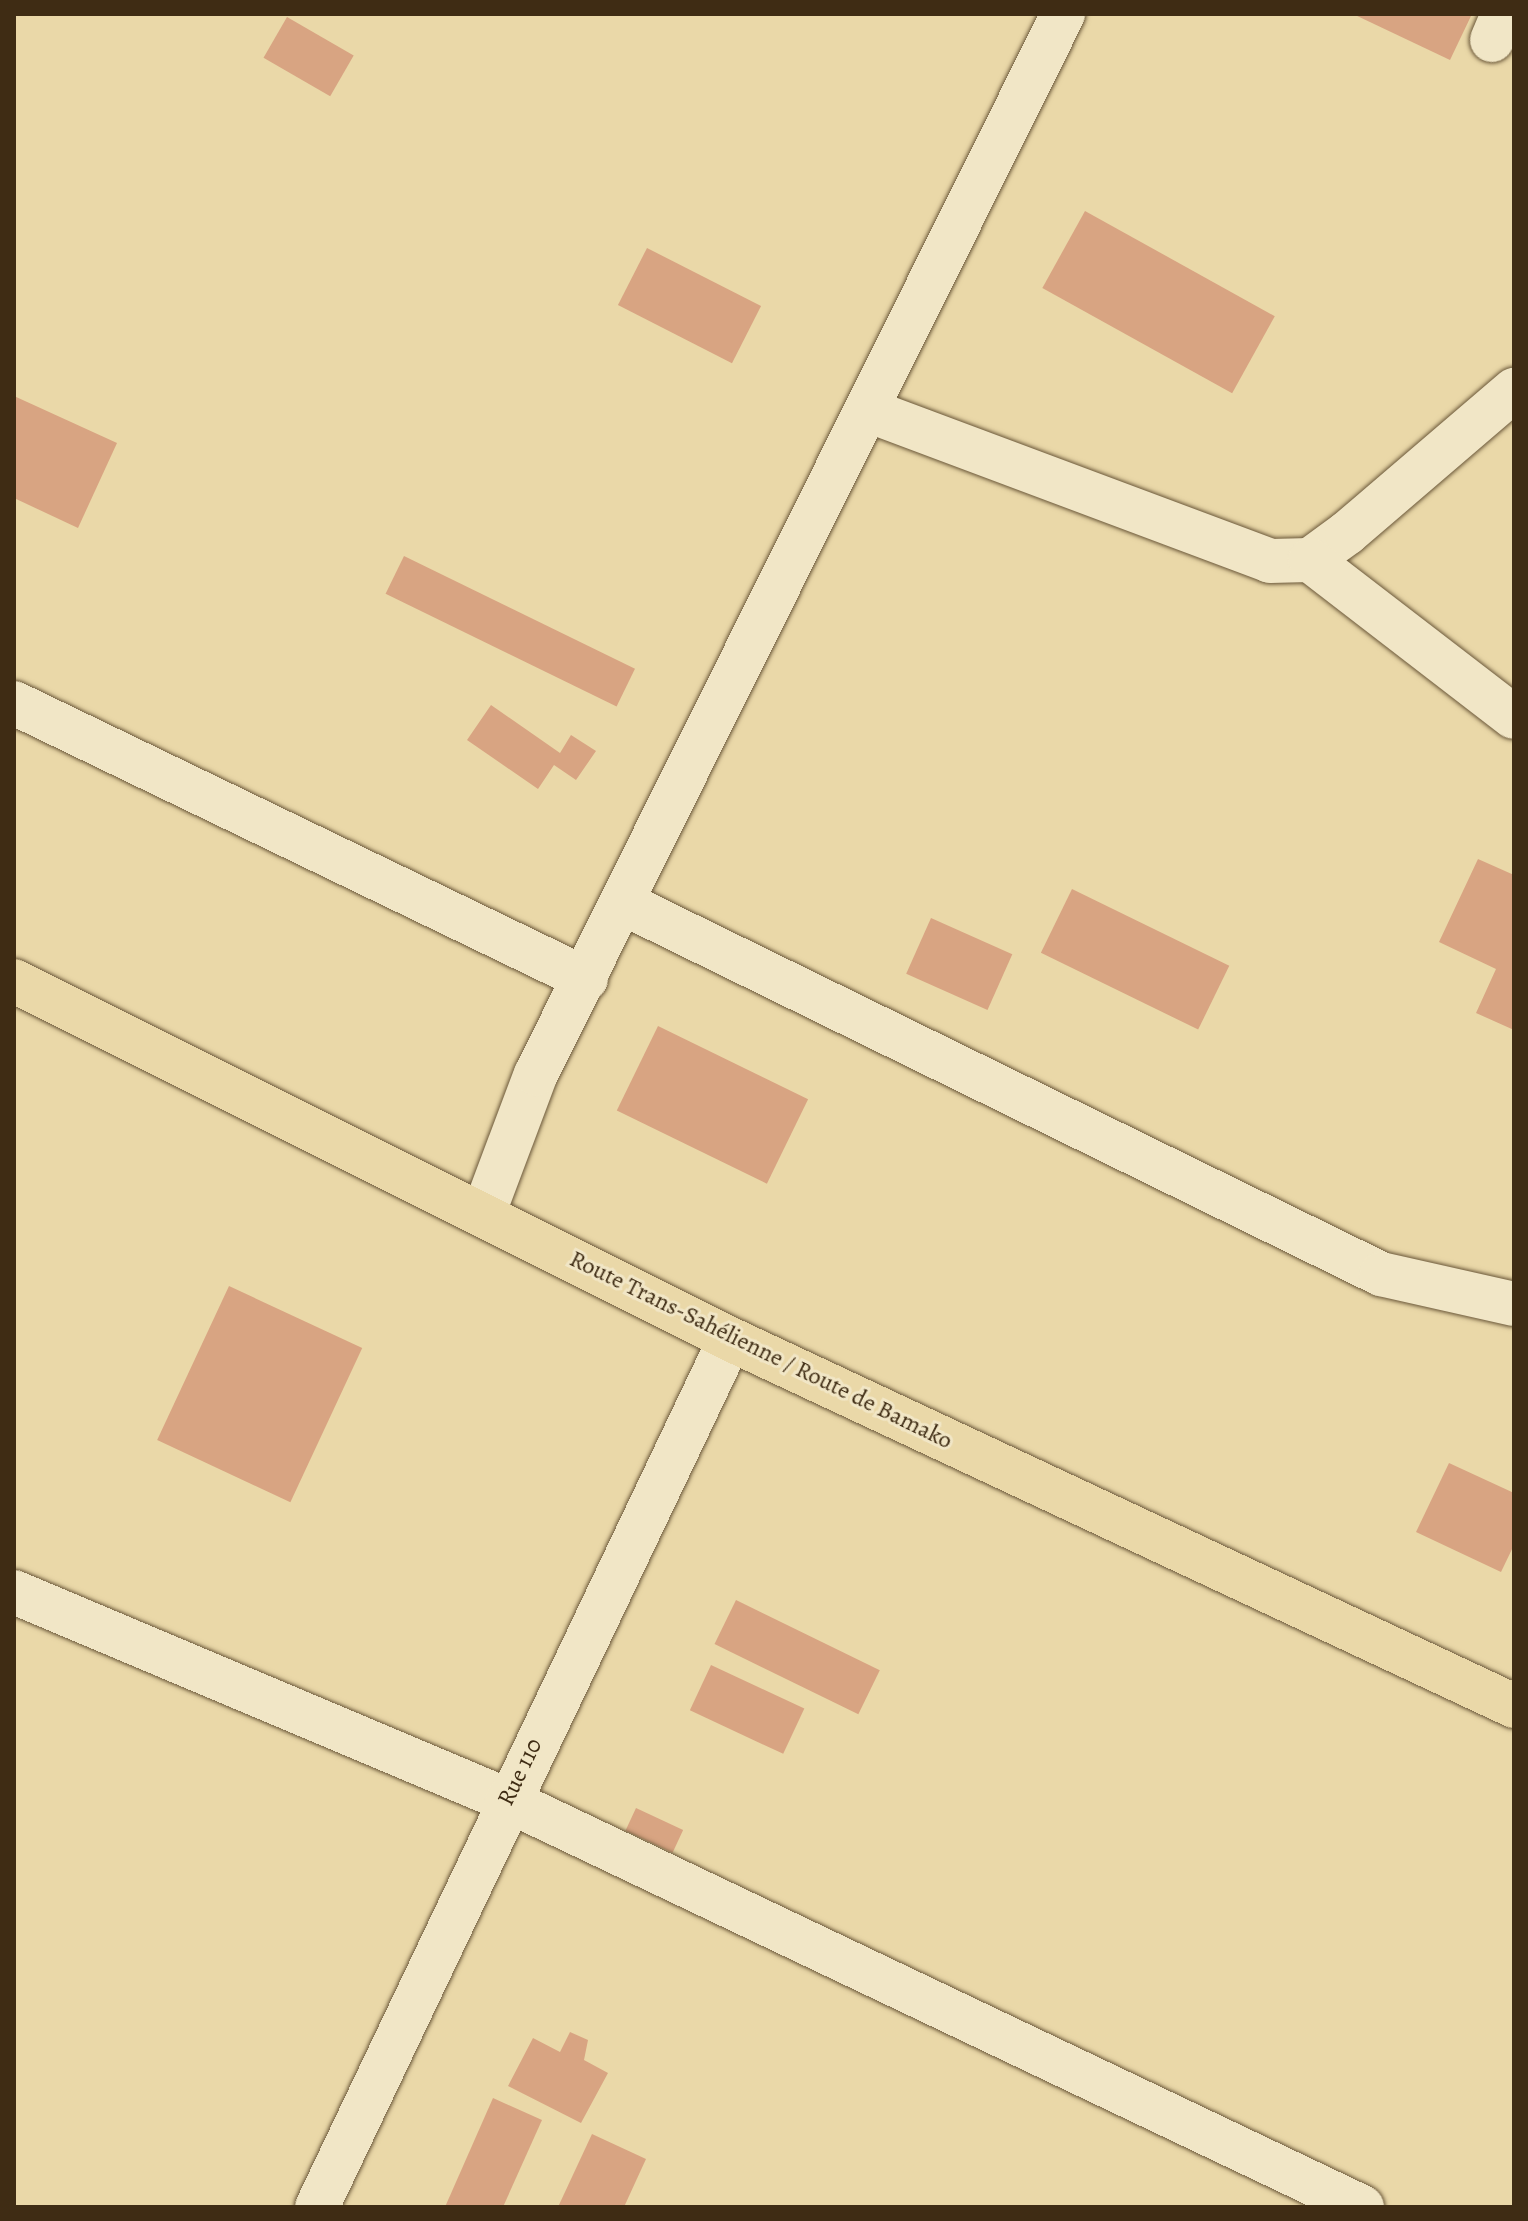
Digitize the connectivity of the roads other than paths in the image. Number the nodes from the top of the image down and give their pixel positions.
1 (1063, 14) edge
2 (1514, 390) edge
3 (867, 410) junction
4 (1310, 560) junction
5 (14, 703) edge
6 (1514, 717) edge
7 (625, 904) junction
8 (586, 979) junction
9 (14, 981) edge
10 (484, 1212) junction
11 (1514, 1304) edge
12 (730, 1339) junction
13 (14, 1592) edge
14 (1514, 1706) edge
15 (507, 1800) junction
16 (317, 2207) edge
17 (1362, 2207) edge

1 - 3 street
2 - 4 street
3 - 4 street
3 - 7 street
4 - 6 street
5 - 8 street
7 - 8 street
7 - 11 street
8 - 10 street
9 - 10 highway, Route Trans-Sahélienne / Route de Bamako
10 - 12 highway, Route Trans-Sahélienne / Route de Bamako
12 - 14 highway, Route Trans-Sahélienne / Route de Bamako
12 - 15 street, Rue 110
13 - 15 street
15 - 16 street, Rue 110
15 - 17 street

